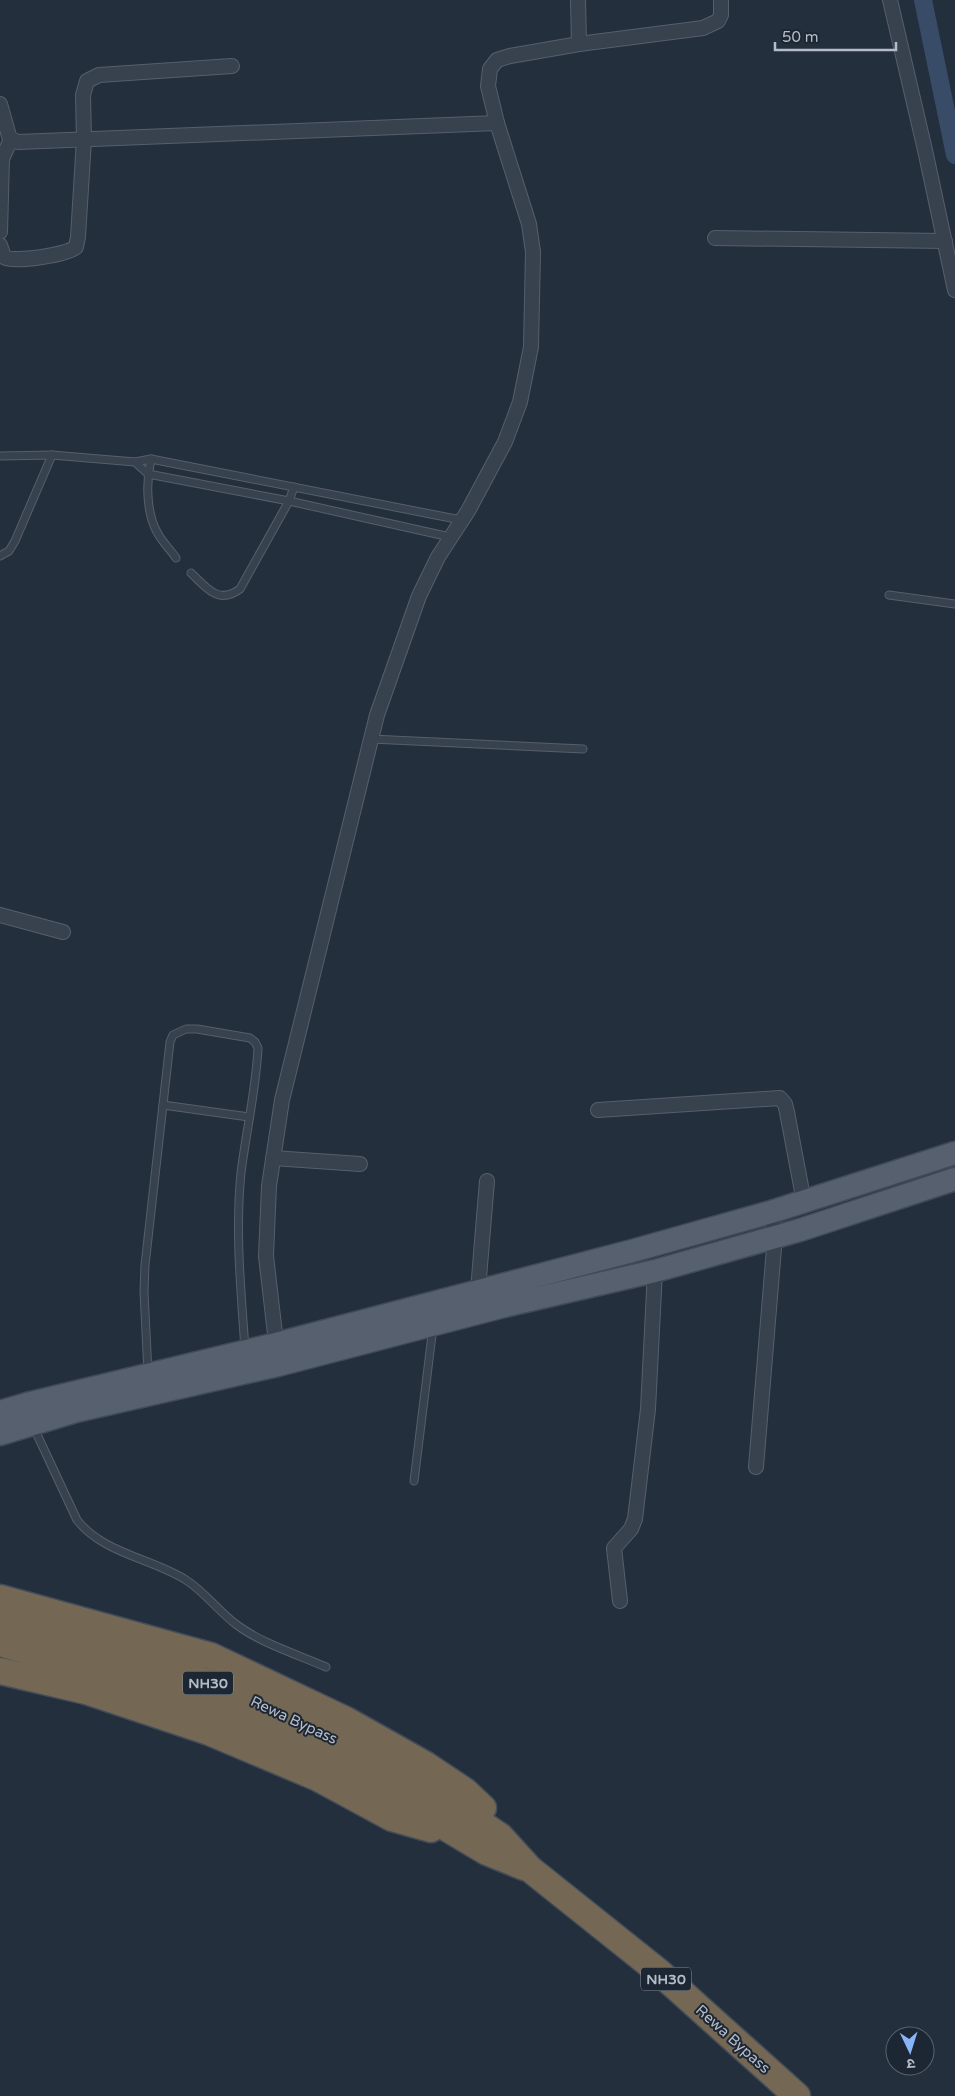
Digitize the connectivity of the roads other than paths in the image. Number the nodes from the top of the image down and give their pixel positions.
1 (578, 0) edge
2 (721, 0) edge
3 (890, 0) edge
4 (579, 44) junction
5 (232, 66) dead end
6 (0, 104) edge
7 (497, 124) junction
8 (10, 139) junction
9 (84, 139) junction
10 (0, 232) edge
11 (715, 238) dead end
12 (945, 241) junction
13 (0, 245) edge
14 (955, 290) edge
15 (52, 455) junction
16 (0, 456) edge
17 (151, 459) junction
18 (135, 462) junction
19 (148, 474) junction
20 (294, 487) junction
21 (289, 501) junction
22 (461, 520) junction
23 (450, 537) junction
24 (0, 556) edge
25 (176, 558) dead end
26 (192, 573) dead end
27 (888, 595) dead end
28 (955, 604) edge
29 (371, 739) junction
30 (583, 749) dead end
31 (0, 915) edge
32 (62, 932) dead end
33 (163, 1106) junction
34 (598, 1110) dead end
35 (249, 1117) junction
36 (955, 1153) edge
37 (273, 1158) junction
38 (360, 1164) dead end
39 (955, 1179) edge
40 (487, 1181) dead end
41 (804, 1202) junction
42 (771, 1212) junction
43 (775, 1236) junction
44 (655, 1271) junction
45 (478, 1290) junction
46 (433, 1324) junction
47 (245, 1352) junction
48 (277, 1355) junction
49 (148, 1375) junction
50 (0, 1412) edge
51 (29, 1413) junction
52 (0, 1434) edge
53 (756, 1467) dead end
54 (414, 1481) dead end
55 (0, 1598) edge
56 (620, 1601) dead end
57 (0, 1621) edge
58 (0, 1643) edge
59 (326, 1668) dead end
60 (0, 1671) edge
61 (397, 1785) junction
62 (500, 1836) junction
63 (464, 1838) junction
64 (530, 1869) junction
65 (797, 2096) edge

1 - 4 street
2 - 4 street
3 - 12 street
4 - 7 street
5 - 9 street
6 - 8 street
7 - 9 street
7 - 22 street
8 - 9 street
8 - 10 street
9 - 13 street
11 - 12 street
12 - 14 street
15 - 16 lane
15 - 18 lane
15 - 24 lane
17 - 18 lane
17 - 19 lane
17 - 20 lane
18 - 19 lane
19 - 21 lane
19 - 25 lane
20 - 21 lane
20 - 22 lane
21 - 23 lane
21 - 26 lane
22 - 23 street
23 - 29 street
27 - 28 lane
29 - 30 lane
29 - 37 street
31 - 32 street
33 - 35 lane
33 - 35 lane
33 - 49 lane
34 - 41 street
35 - 47 lane
36 - 41 main road
37 - 38 street
37 - 48 street
39 - 43 main road
40 - 45 street
41 - 42 main road
42 - 43 street
42 - 45 main road
43 - 44 main road
43 - 53 street
44 - 46 main road
44 - 56 street
45 - 48 main road
46 - 48 main road
46 - 54 lane
47 - 48 main road
47 - 49 main road
48 - 51 main road
49 - 51 main road
50 - 51 main road
51 - 52 main road
51 - 59 lane
55 - 62 highway
57 - 61 highway, Rewa Bypass / NH30
58 - 61 highway, Rewa Bypass / NH30
60 - 63 highway
61 - 62 highway, Rewa Bypass / NH30
61 - 63 highway, Rewa Bypass / NH30
62 - 64 highway, Rewa Bypass / NH30
63 - 64 highway, Rewa Bypass / NH30
64 - 65 highway, Rewa Bypass / NH30

